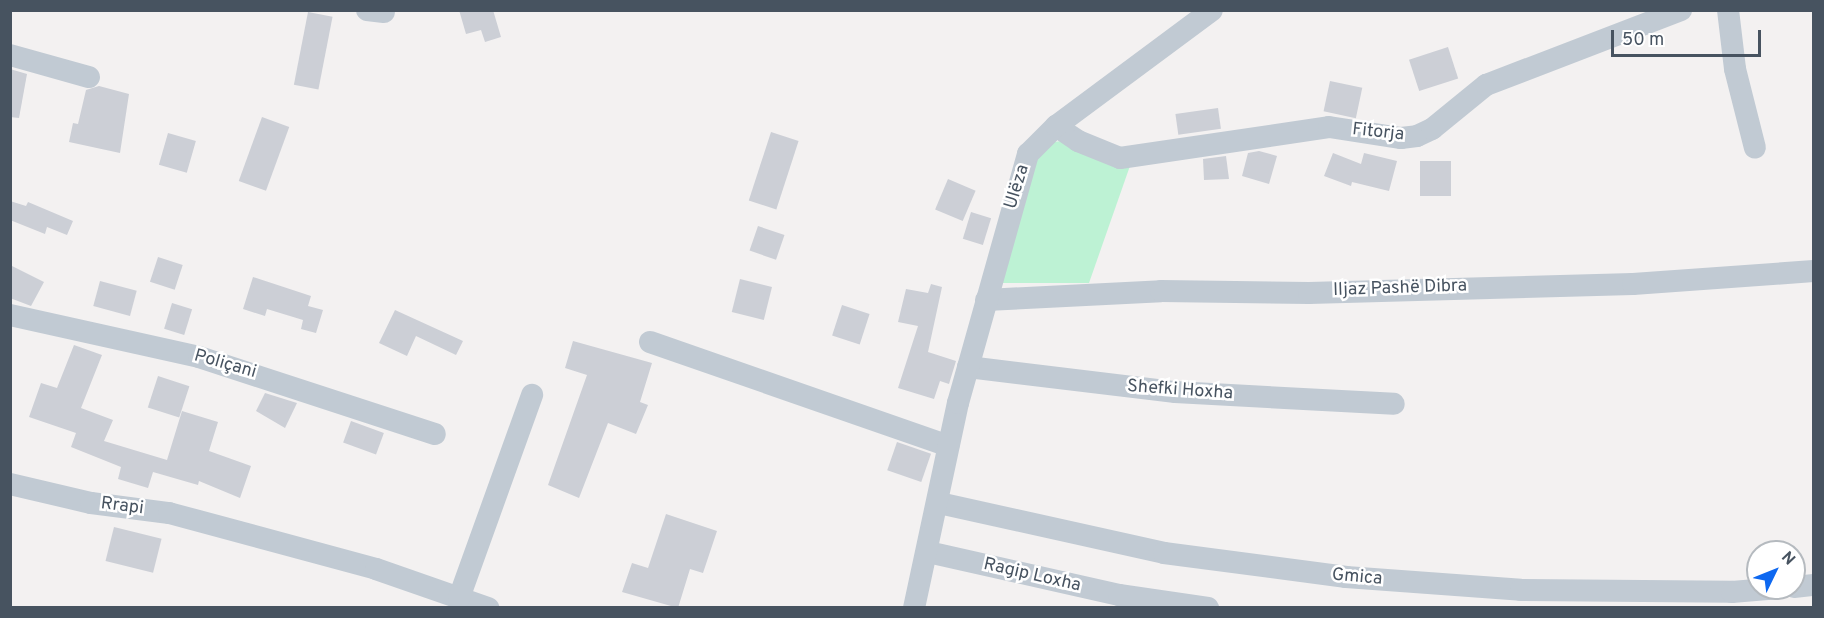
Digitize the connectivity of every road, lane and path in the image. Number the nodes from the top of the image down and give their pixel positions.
1 (1212, 10) edge
2 (1681, 10) edge
3 (1728, 10) edge
4 (10, 55) edge
5 (89, 77) dead end
6 (1056, 126) junction
7 (1755, 148) dead end
8 (1814, 271) edge
9 (986, 300) junction
10 (10, 315) edge
11 (650, 342) dead end
12 (968, 367) junction
13 (532, 395) dead end
14 (1394, 404) dead end
15 (435, 434) dead end
16 (948, 446) junction
17 (10, 484) edge
18 (939, 503) junction
19 (928, 552) junction
20 (1746, 591) edge
21 (459, 598) junction
22 (488, 608) edge
23 (914, 608) edge
24 (1208, 608) edge

1 - 6 street, Ulëza
2 - 6 street, Fitorja
3 - 7 street
4 - 5 street
6 - 9 street, Ulëza
8 - 9 street, Iljaz Pashë Dibra
9 - 12 street, Ulëza
10 - 15 street, Poliçani
11 - 16 street
12 - 14 street, Shefki Hoxha
12 - 16 street, Ulëza
13 - 21 street
16 - 18 street, Ulëza
17 - 21 street, Rrapi
18 - 19 street, Ulëza
18 - 20 street, Gmica
19 - 23 street, Ulëza
19 - 24 street, Ragip Loxha
21 - 22 street, Rrapi

